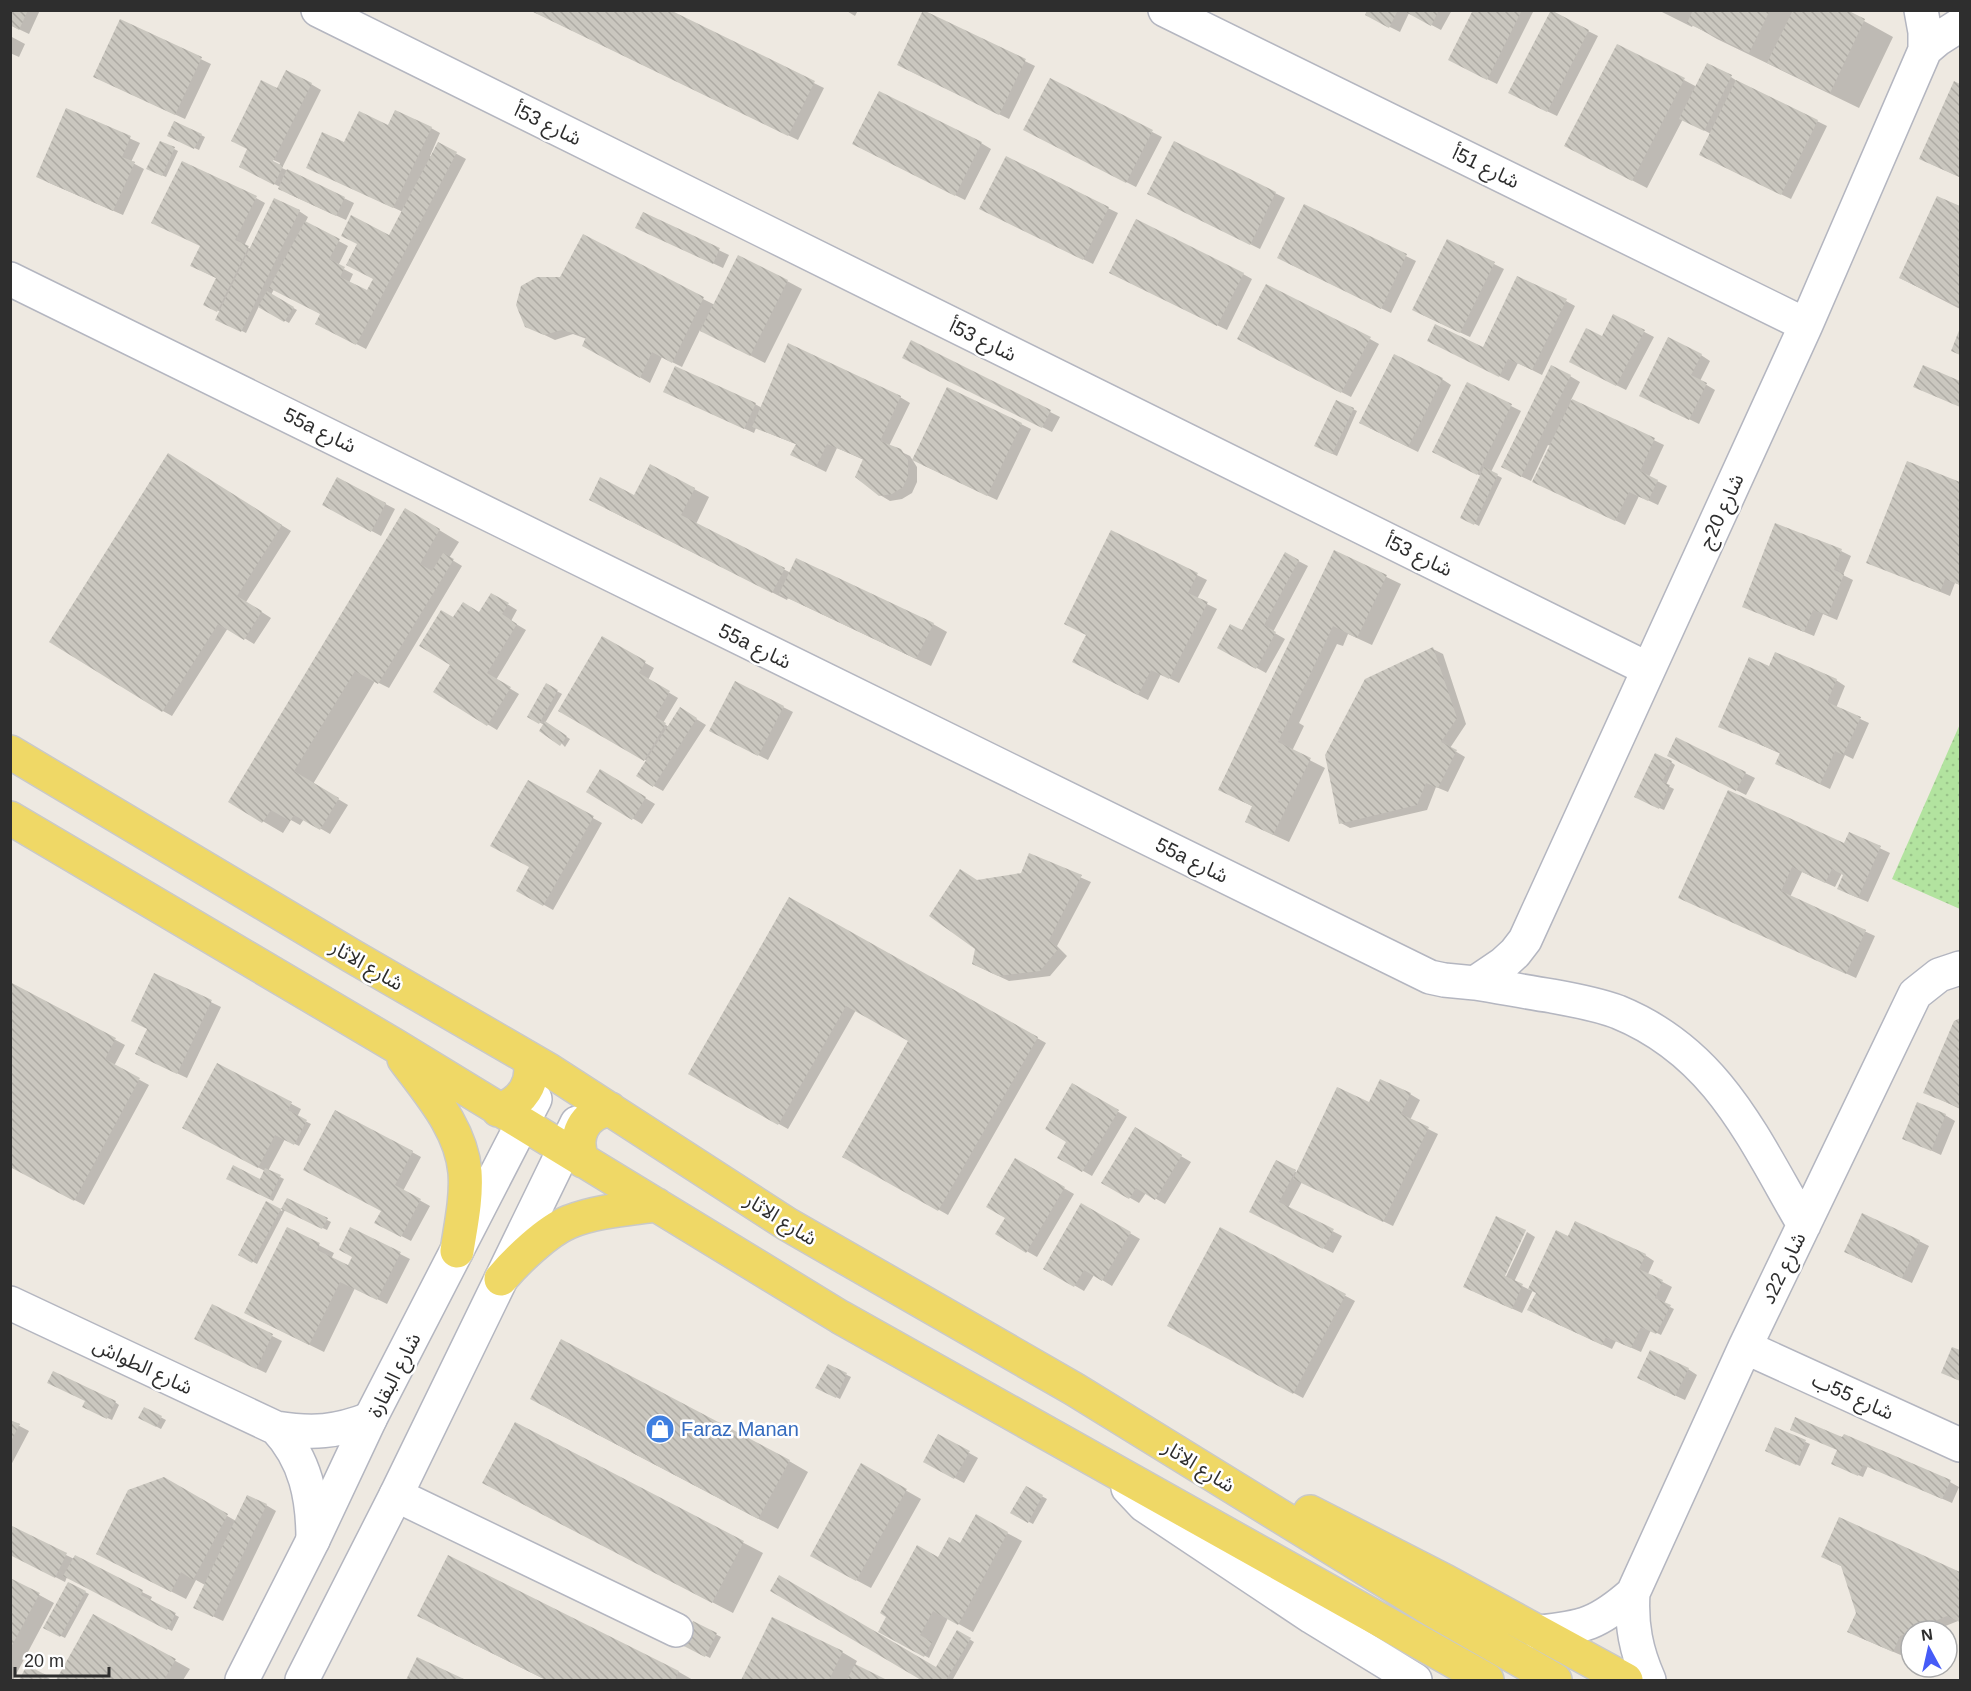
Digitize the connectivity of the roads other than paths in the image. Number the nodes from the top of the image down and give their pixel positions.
1 (318, 10) edge
2 (1165, 10) edge
3 (1921, 10) edge
4 (1960, 26) edge
5 (1924, 50) junction
6 (10, 279) edge
7 (1806, 325) junction
8 (1648, 669) junction
9 (10, 752) edge
10 (10, 818) edge
11 (1960, 968) edge
12 (1475, 982) junction
13 (394, 1045) junction
14 (539, 1065) junction
15 (600, 1103) junction
16 (510, 1117) junction
17 (573, 1155) junction
18 (657, 1205) junction
19 (1804, 1225) junction
20 (458, 1251) junction
21 (501, 1280) junction
22 (10, 1304) edge
23 (1745, 1347) junction
24 (370, 1419) junction
25 (276, 1428) junction
26 (1960, 1445) edge
27 (1118, 1471) junction
28 (1219, 1479) junction
29 (396, 1495) junction
30 (313, 1540) junction
31 (1633, 1593) junction
32 (676, 1630) dead end
33 (1538, 1632) junction
34 (243, 1680) edge
35 (302, 1680) edge
36 (1415, 1680) edge
37 (1487, 1680) edge
38 (1555, 1680) edge
39 (1626, 1680) edge
40 (1649, 1680) edge

1 - 8 street, شارع 53أ
2 - 7 street, شارع 51أ
3 - 5 street, شارع 20ج
4 - 5 street
5 - 7 street, شارع 20ج
6 - 12 street, 55a شارع
7 - 8 street, شارع 20ج
8 - 12 street, شارع 20ج
9 - 14 main road, شارع الاثار
10 - 13 main road
11 - 19 street, شارع 22د
12 - 19 street, 55a شارع
13 - 16 main road
13 - 20 main road
14 - 15 main road, شارع الاثار
14 - 16 street, شارع البقارة
15 - 17 street
15 - 28 main road, شارع الاثار
16 - 17 main road
16 - 20 street, شارع البقارة
17 - 18 main road
17 - 21 street
18 - 21 main road
18 - 27 main road
19 - 23 street, شارع 22د
20 - 24 street, شارع البقارة
21 - 29 street
22 - 25 street, شارع الطواش
23 - 26 street, شارع 55ب
23 - 31 street, شارع 22د
24 - 25 street, شارع الطواش
24 - 30 street, شارع البقارة
25 - 30 street, شارع الطواش
27 - 36 street
27 - 37 main road
28 - 33 main road
28 - 38 main road, شارع الاثار
29 - 32 street
29 - 35 street
30 - 34 street, شارع البقارة
31 - 33 street, شارع 22د
31 - 40 street, شارع 22د
33 - 39 main road

